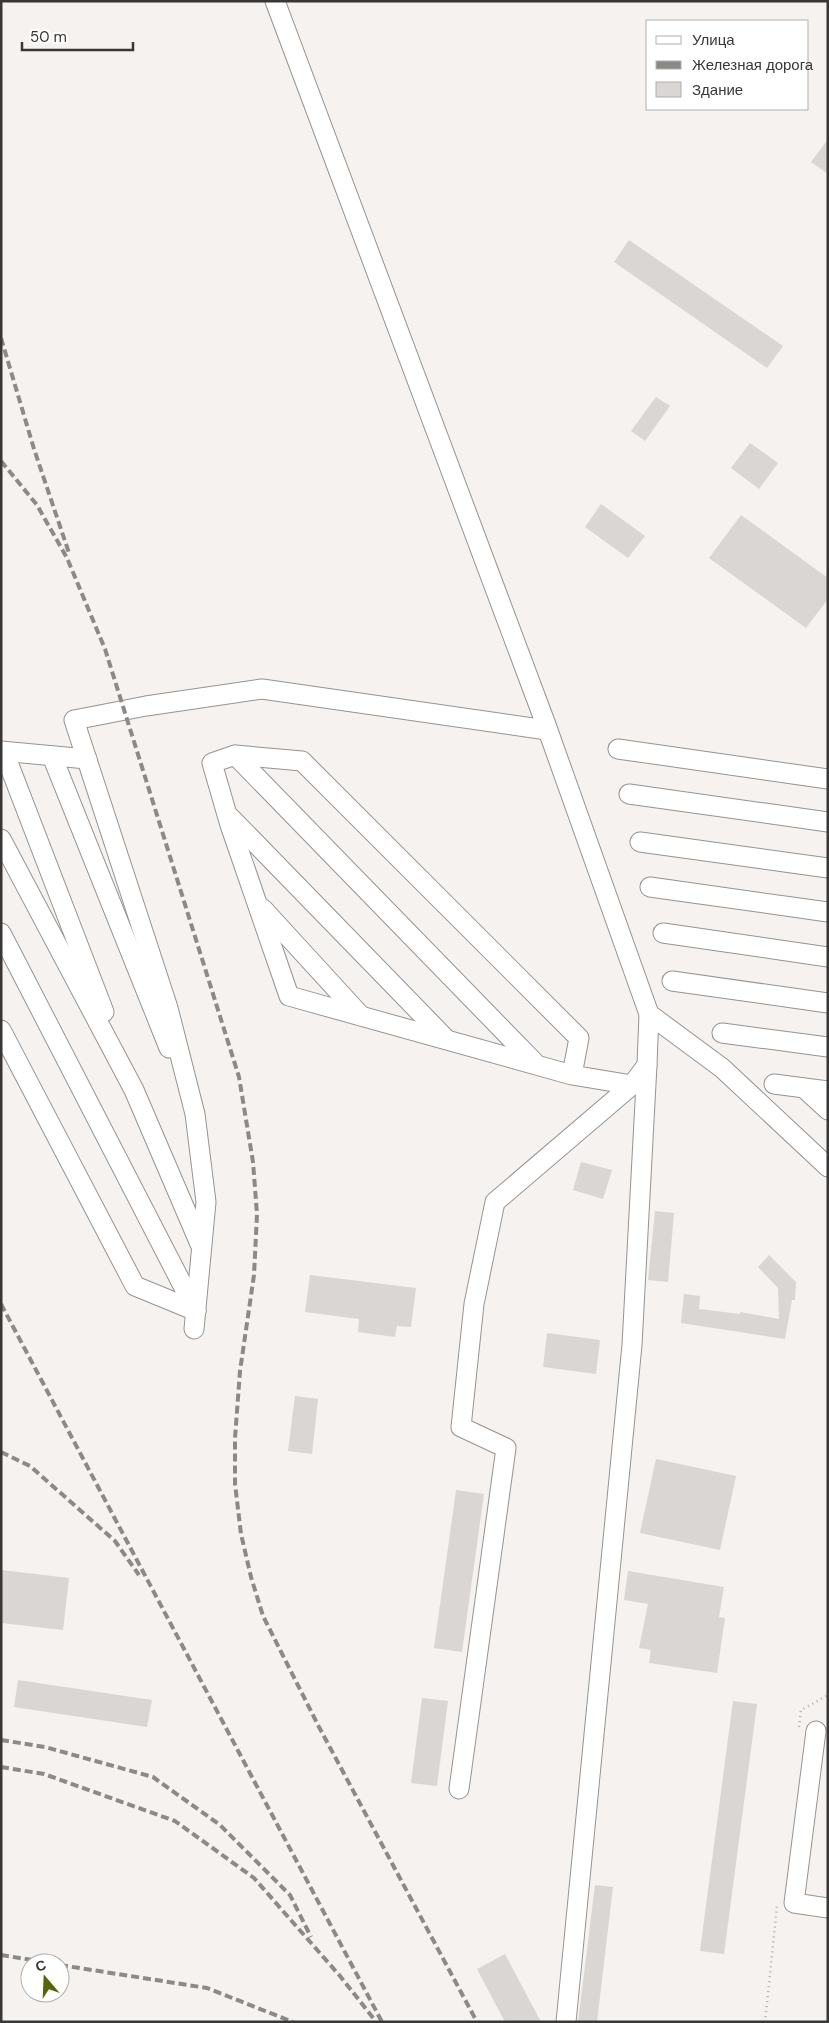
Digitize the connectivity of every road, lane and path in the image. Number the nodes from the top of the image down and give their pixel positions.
1 (275, 1) edge
2 (547, 730) junction
3 (618, 749) dead end
4 (3, 752) edge
5 (235, 755) junction
6 (52, 756) junction
7 (87, 759) junction
8 (828, 779) edge
9 (628, 794) dead end
10 (227, 814) junction
11 (828, 822) edge
12 (1, 839) edge
13 (640, 842) dead end
14 (828, 868) edge
15 (650, 887) dead end
16 (257, 903) junction
17 (828, 912) edge
18 (1, 933) edge
19 (662, 933) dead end
20 (828, 957) edge
21 (672, 981) dead end
22 (828, 1002) edge
23 (649, 1014) junction
24 (361, 1016) junction
25 (1, 1030) edge
26 (722, 1033) dead end
27 (446, 1039) junction
28 (828, 1047) edge
29 (536, 1064) junction
30 (647, 1065) junction
31 (572, 1075) junction
32 (774, 1084) dead end
33 (632, 1085) junction
34 (804, 1088) junction
35 (134, 1090) junction
36 (828, 1091) edge
37 (828, 1110) edge
38 (195, 1114) junction
39 (828, 1167) edge
40 (202, 1247) junction
41 (195, 1320) junction
42 (816, 1731) dead end
43 (459, 1789) dead end
44 (828, 1908) edge
45 (566, 2022) edge

1 - 2 street
2 - 7 street
2 - 23 street
3 - 8 street
4 - 6 street
4 - 35 street
5 - 10 street
5 - 29 street
5 - 31 street
6 - 7 street
6 - 38 street
7 - 38 street
9 - 11 street
10 - 16 street
10 - 27 street
12 - 35 street
13 - 14 street
15 - 17 street
16 - 24 street
16 - 24 street
18 - 41 street
19 - 20 street
21 - 22 street
23 - 30 street
23 - 39 street
24 - 27 street
25 - 41 street
26 - 28 street
27 - 29 street
29 - 31 street
30 - 33 street
30 - 45 street
31 - 33 street
32 - 34 street
33 - 43 street
34 - 36 street
34 - 37 street
35 - 40 street
38 - 40 street
40 - 41 street
42 - 44 street

